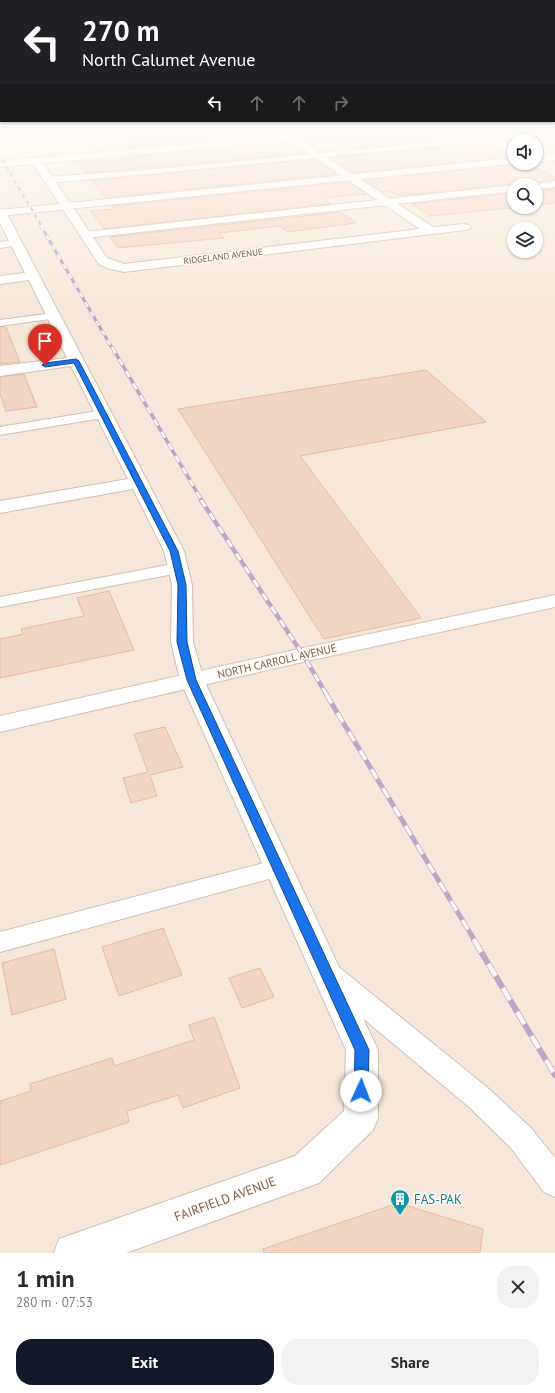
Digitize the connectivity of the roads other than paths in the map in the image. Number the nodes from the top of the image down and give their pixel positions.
1 (56, 190) edge
2 (229, 190) edge
3 (371, 190) edge
4 (492, 190) edge
5 (388, 202) junction
6 (66, 207) junction
7 (0, 213) edge
8 (465, 227) dead end
9 (431, 231) junction
10 (86, 235) junction
11 (7, 244) edge
12 (32, 276) junction
13 (0, 280) edge
14 (53, 316) junction
15 (0, 323) edge
16 (76, 361) junction
17 (0, 372) edge
18 (103, 414) junction
19 (0, 431) edge
20 (138, 483) junction
21 (0, 507) edge
22 (178, 568) junction
23 (555, 601) edge
24 (0, 602) edge
25 (192, 680) junction
26 (0, 724) edge
27 (279, 868) junction
28 (0, 942) edge
29 (328, 973) junction
30 (555, 1182) edge
31 (73, 1253) edge

1 - 6 street, RIDGELAND AVENUE
2 - 6 street
3 - 5 street
4 - 5 lane
5 - 9 street
5 - 10 lane
6 - 7 street
6 - 10 street, RIDGELAND AVENUE
7 - 11 street
8 - 9 street, RIDGELAND AVENUE
9 - 10 street, RIDGELAND AVENUE
11 - 12 street
12 - 13 street
12 - 14 street
14 - 15 lane
14 - 16 street
16 - 17 street
16 - 18 street
18 - 19 lane
18 - 20 street
20 - 21 street
20 - 22 street
22 - 24 lane
22 - 25 street
23 - 25 street, NORTH CARROLL AVENUE
25 - 26 street, NORTH CARROLL AVENUE
25 - 27 street
27 - 28 lane
27 - 29 street
29 - 30 lane
29 - 31 street, FAIRFIELD AVENUE

